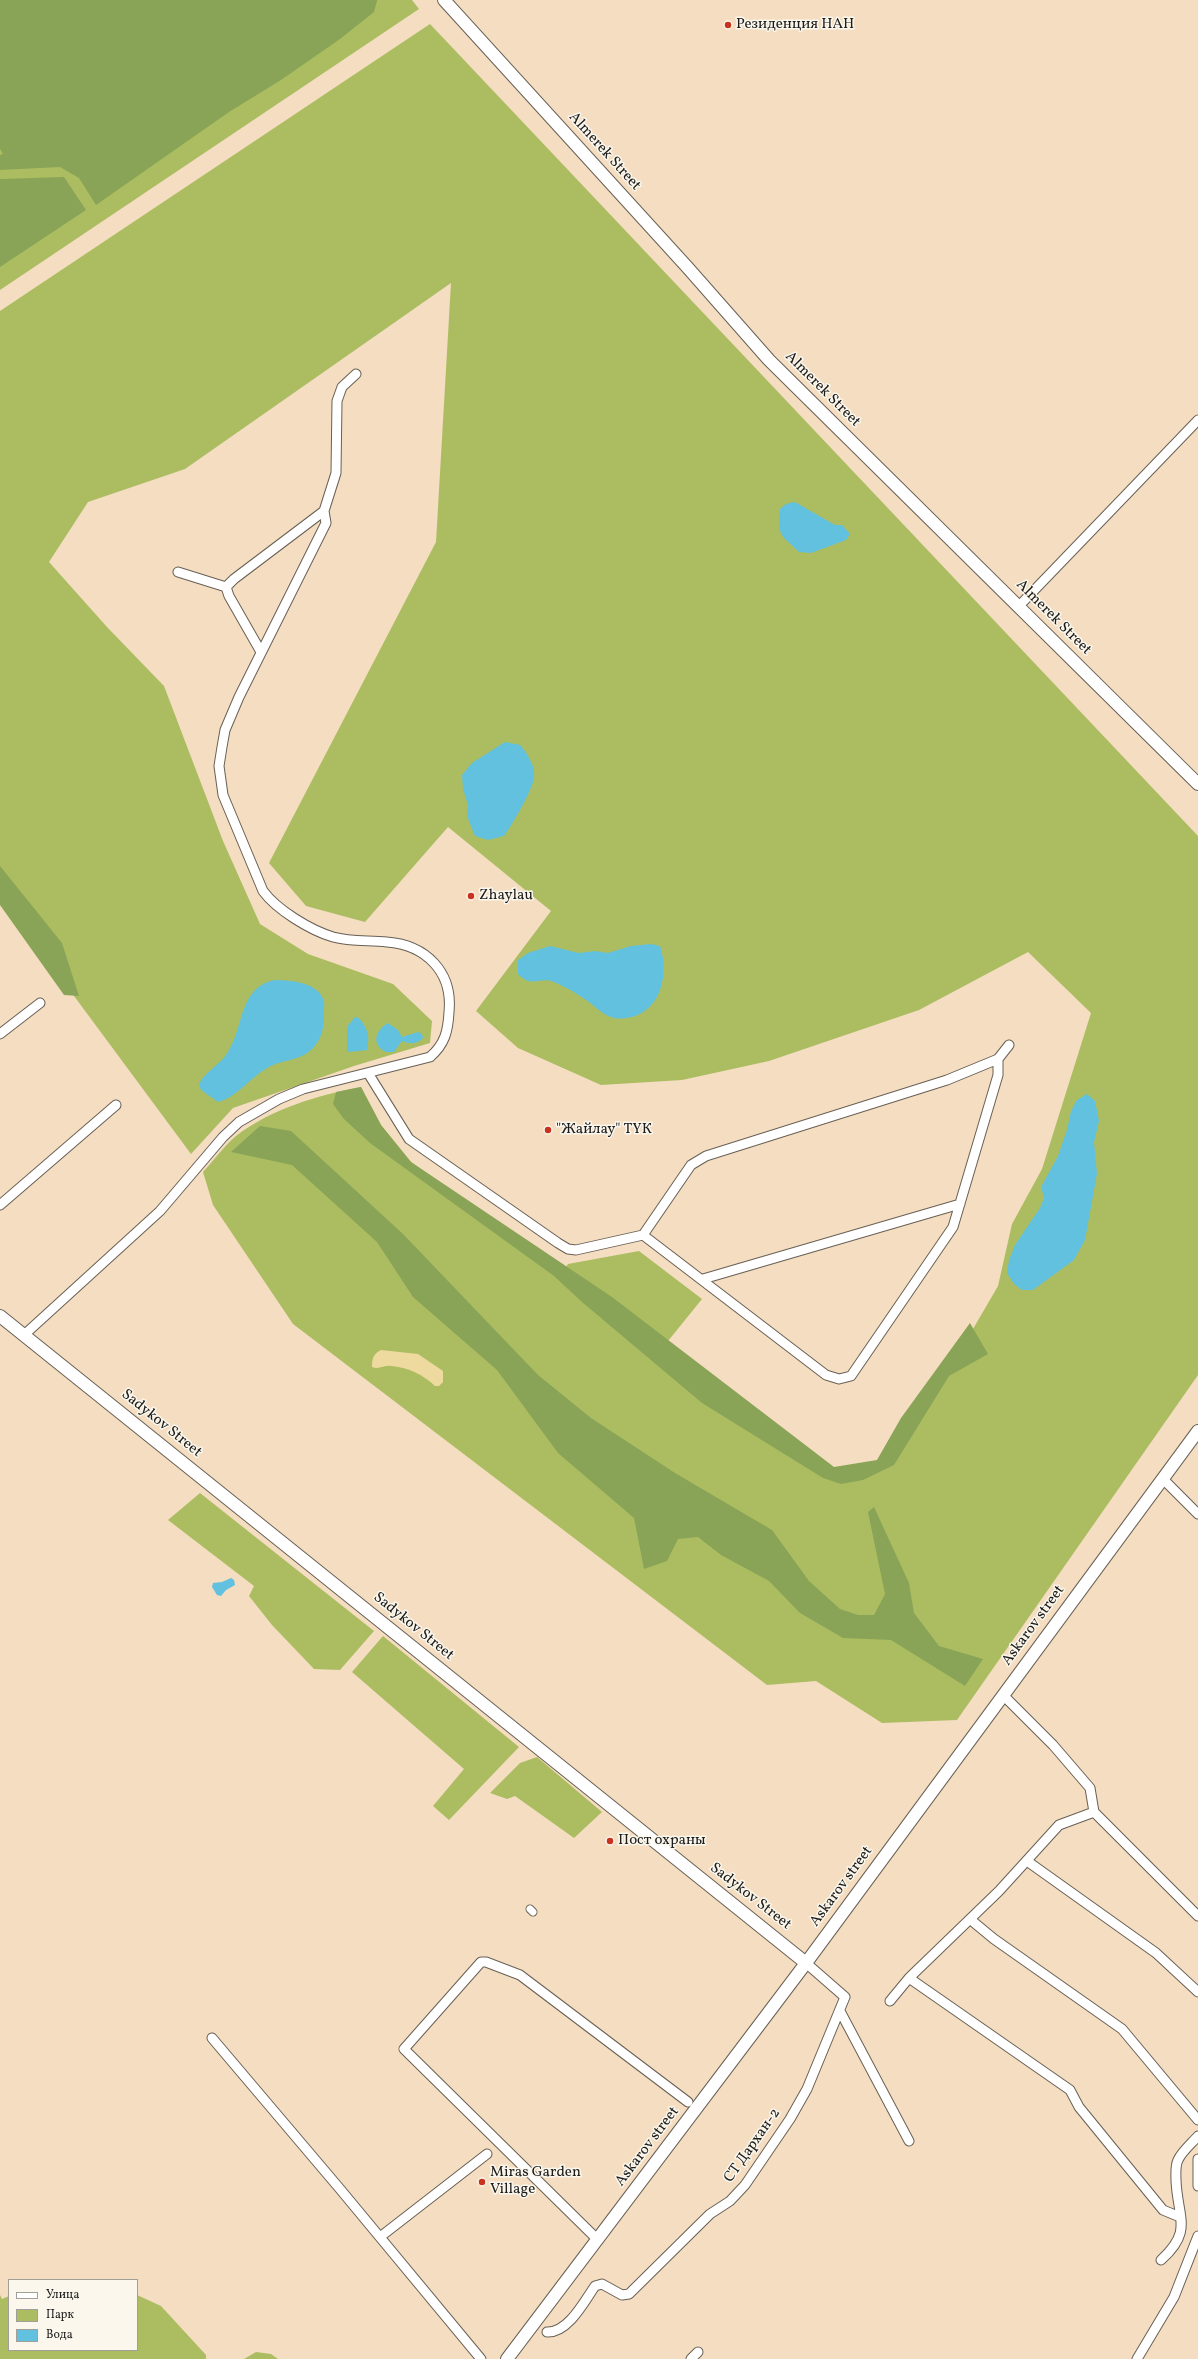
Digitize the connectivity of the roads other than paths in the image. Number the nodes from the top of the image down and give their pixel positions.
1 (444, 0) edge
2 (356, 374) dead end
3 (1198, 420) edge
4 (324, 511) junction
5 (178, 572) dead end
6 (226, 587) junction
7 (1019, 606) junction
8 (261, 652) junction
9 (1198, 784) edge
10 (40, 1003) dead end
11 (0, 1034) edge
12 (1009, 1045) dead end
13 (998, 1059) junction
14 (368, 1073) junction
15 (116, 1105) dead end
16 (960, 1204) junction
17 (0, 1206) edge
18 (643, 1235) junction
19 (703, 1279) junction
20 (0, 1316) edge
21 (24, 1335) junction
22 (1198, 1431) edge
23 (1162, 1478) junction
24 (1198, 1514) edge
25 (1003, 1695) junction
26 (1094, 1812) junction
27 (1027, 1861) junction
28 (1198, 1916) edge
29 (970, 1920) junction
30 (806, 1963) junction
31 (909, 1978) junction
32 (1198, 1992) edge
33 (890, 2001) dead end
34 (840, 2011) junction
35 (212, 2038) dead end
36 (688, 2102) dead end
37 (1198, 2120) edge
38 (1198, 2136) edge
39 (909, 2141) dead end
40 (487, 2154) dead end
41 (1198, 2159) edge
42 (1198, 2186) edge
43 (1180, 2217) junction
44 (380, 2236) junction
45 (1198, 2236) edge
46 (598, 2240) junction
47 (1161, 2260) dead end
48 (547, 2332) dead end
49 (698, 2352) dead end
50 (481, 2359) edge
51 (507, 2359) edge
52 (691, 2359) edge
53 (1137, 2359) edge

1 - 7 street, Almerek Street
2 - 4 street
3 - 7 street
4 - 6 street
4 - 8 street
5 - 6 street
6 - 8 street
7 - 9 street, Almerek Street
8 - 14 street
10 - 11 street
12 - 13 street
13 - 16 street
13 - 18 street
14 - 18 street
14 - 21 street
15 - 17 street
16 - 19 street
16 - 19 street
18 - 19 street
20 - 21 street, Sadykov Street
21 - 30 street, Sadykov Street
22 - 23 street, Askarov street
23 - 24 street
23 - 25 street, Askarov street
25 - 26 street
25 - 30 street, Askarov street
26 - 27 street
26 - 28 street
27 - 29 street
27 - 32 street
29 - 31 street
29 - 37 street
30 - 34 street, СТ Дархан-2
30 - 46 street, Askarov street
31 - 33 street
31 - 43 street
34 - 39 street
34 - 48 street, СТ Дархан-2
35 - 44 street
36 - 46 street
38 - 43 street
40 - 44 street
41 - 42 street
43 - 47 street
44 - 50 street
45 - 53 street
46 - 51 street, Askarov street
49 - 52 street

